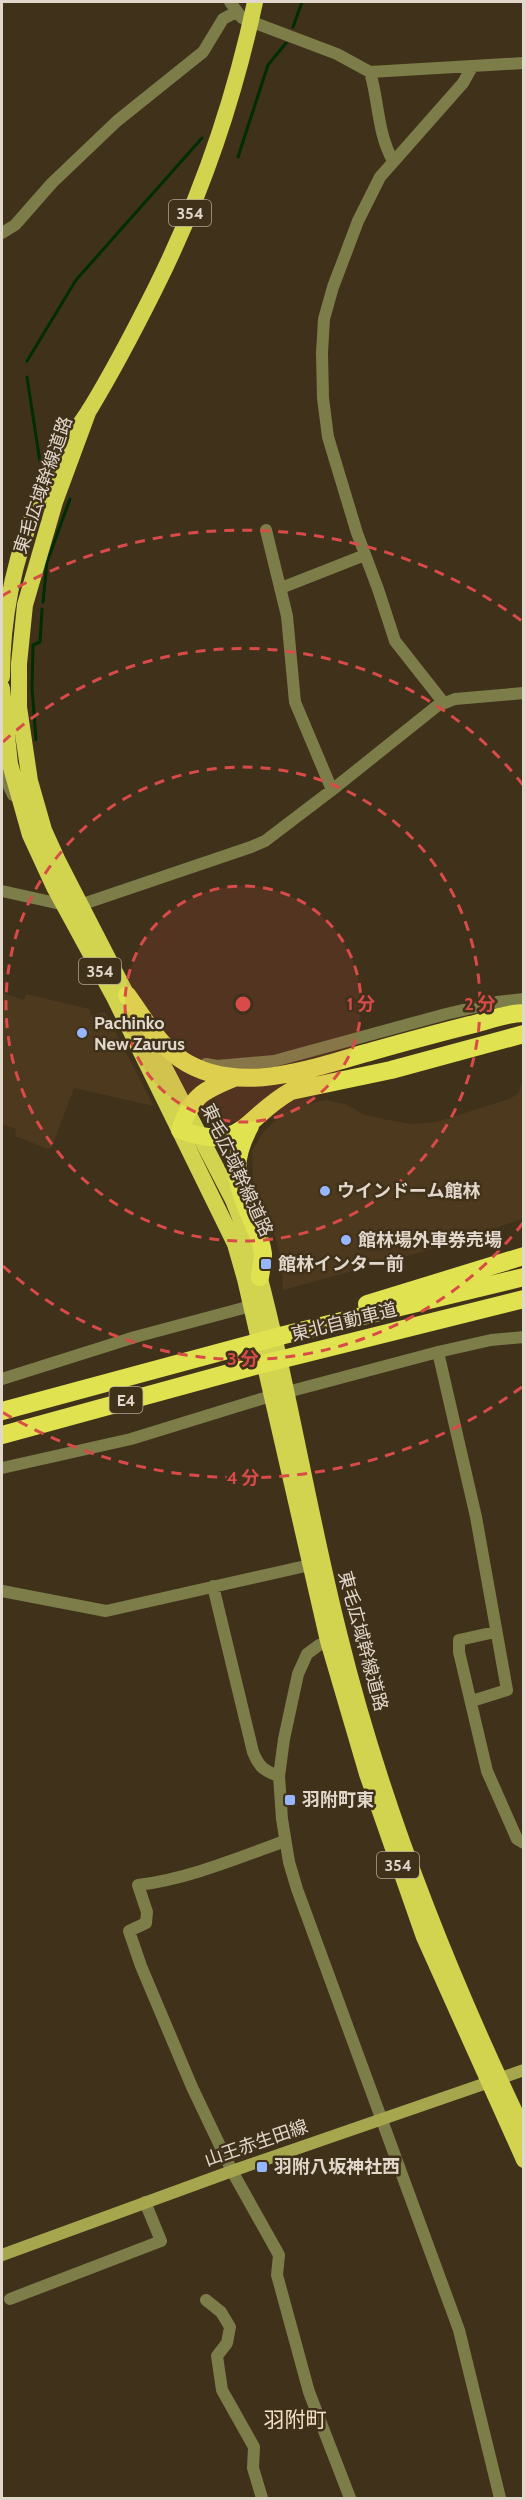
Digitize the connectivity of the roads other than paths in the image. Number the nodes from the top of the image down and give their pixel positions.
1 (255, 2) edge
2 (232, 7) edge
3 (250, 21) junction
4 (524, 63) edge
5 (472, 67) junction
6 (370, 72) junction
7 (393, 161) junction
8 (2, 233) edge
9 (89, 410) junction
10 (266, 530) dead end
11 (365, 555) junction
12 (281, 588) junction
13 (2, 677) edge
14 (2, 686) edge
15 (19, 690) junction
16 (524, 693) edge
17 (2, 694) edge
18 (443, 702) junction
19 (2, 772) edge
20 (332, 790) junction
21 (22, 812) junction
22 (2, 891) edge
23 (73, 905) junction
24 (127, 995) junction
25 (524, 999) edge
26 (524, 1013) edge
27 (524, 1034) edge
28 (204, 1064) dead end
29 (234, 1078) junction
30 (187, 1110) junction
31 (249, 1126) junction
32 (180, 1130) junction
33 (201, 1137) junction
34 (524, 1256) edge
35 (260, 1277) junction
36 (524, 1277) edge
37 (524, 1299) edge
38 (250, 1306) junction
39 (284, 1335) junction
40 (524, 1337) edge
41 (438, 1352) junction
42 (2, 1379) edge
43 (279, 1395) junction
44 (2, 1411) edge
45 (2, 1435) edge
46 (2, 1468) edge
47 (310, 1565) junction
48 (213, 1586) junction
49 (2, 1591) edge
50 (495, 1632) junction
51 (334, 1640) junction
52 (472, 1701) junction
53 (279, 1776) junction
54 (285, 1840) junction
55 (524, 1843) edge
56 (524, 2070) edge
57 (493, 2080) junction
58 (380, 2119) junction
59 (524, 2131) edge
60 (524, 2160) edge
61 (232, 2171) junction
62 (145, 2202) junction
63 (2, 2254) edge
64 (10, 2299) dead end
65 (206, 2300) dead end
66 (262, 2499) edge
67 (350, 2499) edge
68 (500, 2499) edge

1 - 3 highway, 東毛広域幹線道路 / 354
2 - 3 street
2 - 8 street
3 - 6 street
3 - 9 highway, 東毛広域幹線道路 / 354
4 - 5 street
5 - 6 street
5 - 7 street
6 - 7 street
7 - 11 street
9 - 13 highway, 東毛広域幹線道路 / 354
9 - 15 highway, 東毛広域幹線道路 / 354
10 - 12 street
11 - 12 street
11 - 18 street
12 - 20 street
14 - 15 street
14 - 17 highway, 東毛広域幹線道路 / 354
15 - 17 street
15 - 23 highway, 東毛広域幹線道路 / 354
16 - 18 street
17 - 21 highway, 東毛広域幹線道路 / 354
18 - 20 street
19 - 21 street
20 - 23 street
21 - 23 highway, 東毛広域幹線道路 / 354
22 - 23 street
23 - 24 highway, 東毛広域幹線道路 / 354
23 - 32 highway, 東毛広域幹線道路 / 354
24 - 29 highway
24 - 30 highway, 東毛広域幹線道路 / 354
25 - 28 street
26 - 29 highway
27 - 31 highway
29 - 30 highway
30 - 32 highway
30 - 33 highway, 東毛広域幹線道路 / 354
31 - 33 highway
31 - 35 highway
32 - 33 highway
32 - 38 highway, 東毛広域幹線道路 / 354
33 - 35 highway, 東毛広域幹線道路 / 354
34 - 39 highway
35 - 43 highway, 東毛広域幹線道路 / 354
36 - 39 highway, 東北自動車道 / E4
37 - 45 highway, 東北自動車道 / E4
38 - 42 street
38 - 43 highway, 東毛広域幹線道路 / 354
39 - 44 highway, 東北自動車道 / E4
40 - 41 street
41 - 43 street
41 - 50 street
43 - 46 street
43 - 47 highway, 東毛広域幹線道路 / 354
43 - 51 highway, 東毛広域幹線道路 / 354
47 - 48 street
47 - 51 highway, 東毛広域幹線道路 / 354
48 - 49 street
48 - 53 street
50 - 52 street
50 - 52 street
51 - 53 street
51 - 57 highway, 東毛広域幹線道路 / 354
52 - 55 street
53 - 54 street
54 - 58 street
54 - 61 street
56 - 57 main road, 山王赤生田線
57 - 58 main road, 山王赤生田線
57 - 59 highway, 東毛広域幹線道路 / 354
57 - 60 highway, 東毛広域幹線道路 / 354
58 - 61 main road, 山王赤生田線
58 - 68 street
61 - 62 main road, 山王赤生田線
61 - 67 street
62 - 63 main road, 山王赤生田線
62 - 64 street
65 - 66 street

